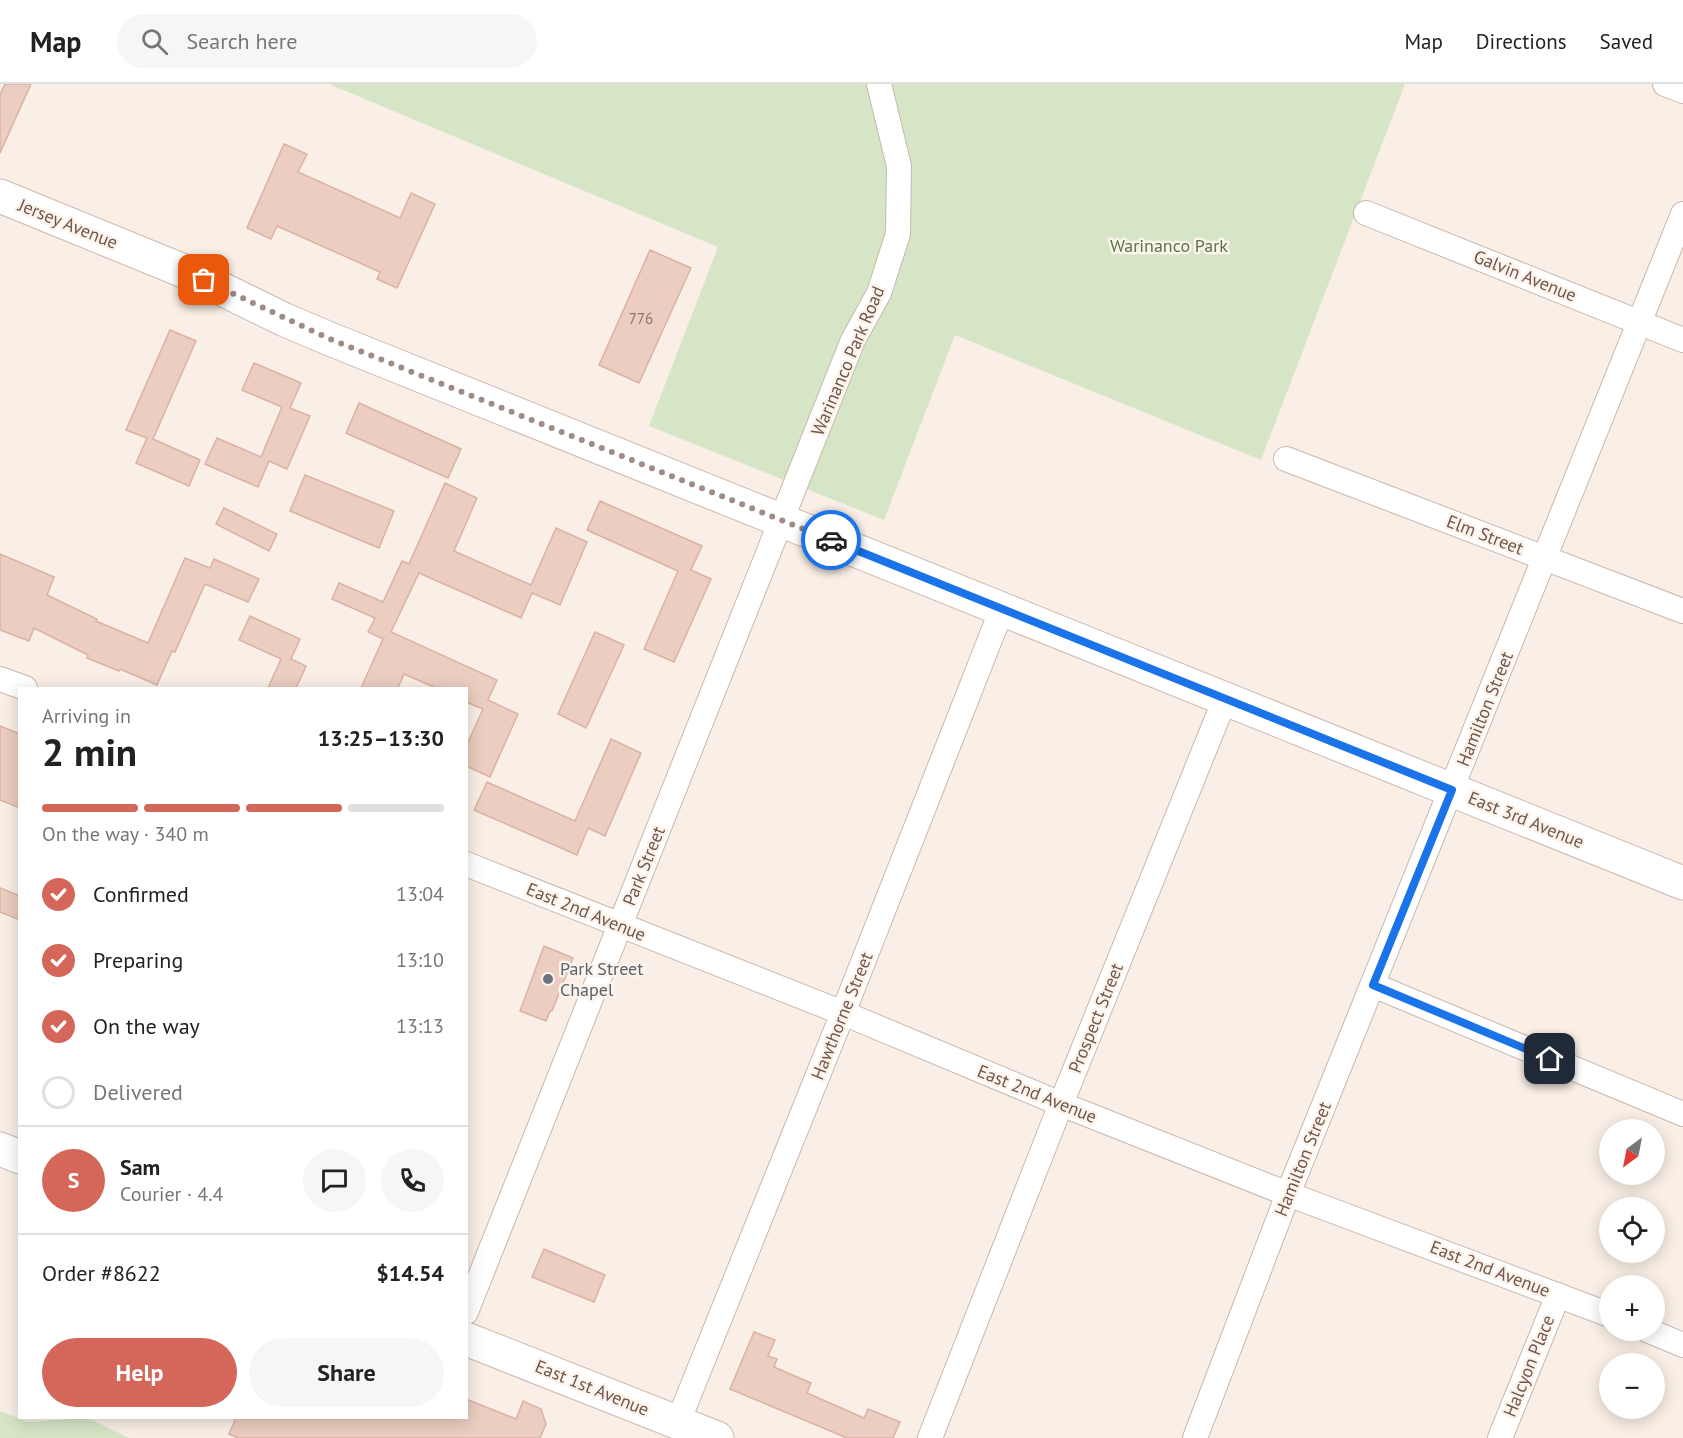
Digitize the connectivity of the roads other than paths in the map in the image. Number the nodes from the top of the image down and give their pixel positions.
1 (879, 84) edge
2 (1665, 84) edge
3 (1683, 91) edge
4 (0, 196) edge
5 (1366, 213) dead end
6 (1683, 214) edge
7 (136, 251) joint
8 (1640, 322) junction
9 (1683, 340) edge
10 (1286, 459) dead end
11 (782, 521) junction
12 (1546, 558) junction
13 (1002, 609) junction
14 (1683, 611) edge
15 (0, 679) edge
16 (22, 687) edge
17 (1225, 699) junction
18 (1452, 790) junction
19 (468, 865) edge
20 (1683, 883) edge
21 (620, 926) junction
22 (1373, 985) junction
23 (843, 1013) junction
24 (1061, 1104) junction
25 (1683, 1114) edge
26 (0, 1149) edge
27 (18, 1156) edge
28 (1288, 1194) junction
29 (1558, 1295) junction
30 (468, 1307) edge
31 (1599, 1312) edge
32 (1665, 1338) edge
33 (468, 1340) edge
34 (1683, 1345) edge
35 (678, 1422) junction
36 (717, 1438) edge
37 (930, 1438) edge
38 (1195, 1438) edge
39 (1500, 1438) edge

1 - 11 street, Warinanco Park Road
2 - 3 street
4 - 7 street, Jersey Avenue
5 - 8 street, Galvin Avenue
6 - 8 street, Hamilton Street
7 - 11 street, East 3rd Avenue
8 - 9 street, Galvin Avenue
8 - 12 street, Hamilton Street
10 - 12 street, Elm Street
11 - 13 street, East 3rd Avenue
11 - 21 street, Park Street
12 - 14 street, Elm Street
12 - 18 street, Hamilton Street
13 - 17 street, East 3rd Avenue
13 - 23 street, Hawthorne Street
15 - 16 street
17 - 18 street, East 3rd Avenue
17 - 24 street, Prospect Street
18 - 20 street, East 3rd Avenue
18 - 22 street, Hamilton Street
19 - 21 street, East 2nd Avenue
21 - 23 street, East 2nd Avenue
21 - 30 street, Park Street
22 - 25 street
22 - 28 street, Hamilton Street
23 - 24 street, East 2nd Avenue
23 - 35 street, Hawthorne Street
24 - 28 street, East 2nd Avenue
24 - 37 street, Prospect Street
26 - 27 street
28 - 29 street, East 2nd Avenue
28 - 38 street, Hamilton Street
29 - 31 street, East 2nd Avenue
29 - 39 street, Halcyon Place
32 - 34 street
33 - 35 street, East 1st Avenue
35 - 36 street, East 1st Avenue

